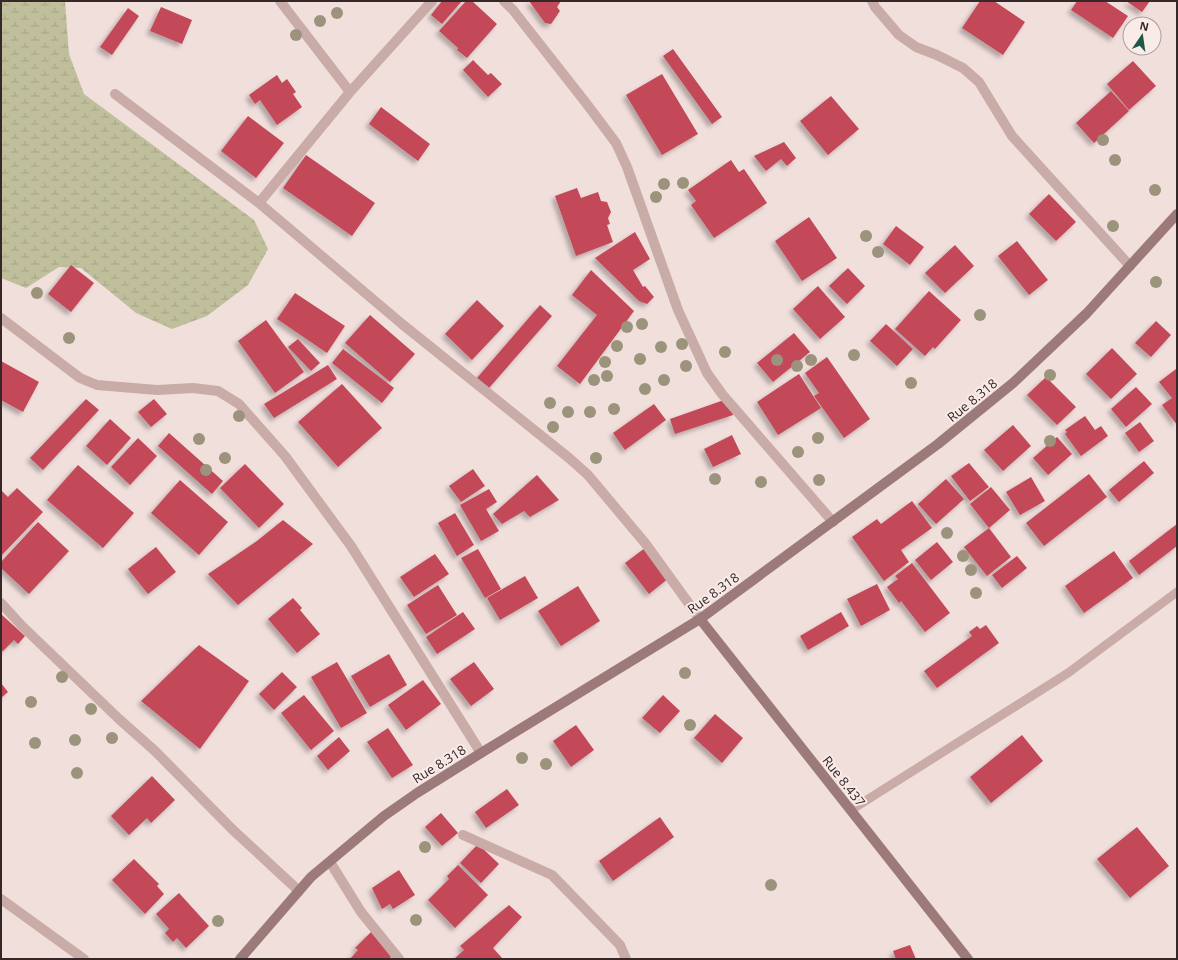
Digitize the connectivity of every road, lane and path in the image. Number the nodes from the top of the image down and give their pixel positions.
1 (280, 1) edge
2 (432, 1) edge
3 (504, 1) edge
4 (872, 1) edge
5 (350, 92) junction
6 (116, 94) dead end
7 (259, 203) junction
8 (1177, 214) edge
9 (1130, 266) junction
10 (1, 318) edge
11 (833, 522) junction
12 (1177, 592) edge
13 (1, 603) edge
14 (700, 619) junction
15 (481, 753) junction
16 (851, 810) junction
17 (463, 835) dead end
18 (330, 862) junction
19 (299, 891) junction
20 (1, 899) edge
21 (84, 959) edge
22 (240, 959) edge
23 (399, 959) edge
24 (626, 959) edge
25 (968, 959) edge

1 - 5 street
2 - 5 street
3 - 11 street
4 - 9 street
5 - 7 street
6 - 7 street
7 - 14 street
8 - 9 main road, Rue 8.318
9 - 11 main road, Rue 8.318
10 - 15 street
11 - 14 main road, Rue 8.318
12 - 16 lane
13 - 19 street
14 - 15 main road, Rue 8.318
14 - 16 main road, Rue 8.437
15 - 18 main road, Rue 8.318
16 - 25 main road, Rue 8.437
17 - 24 street
18 - 19 main road, Rue 8.318
18 - 23 street
19 - 22 main road, Rue 8.318
20 - 21 street

